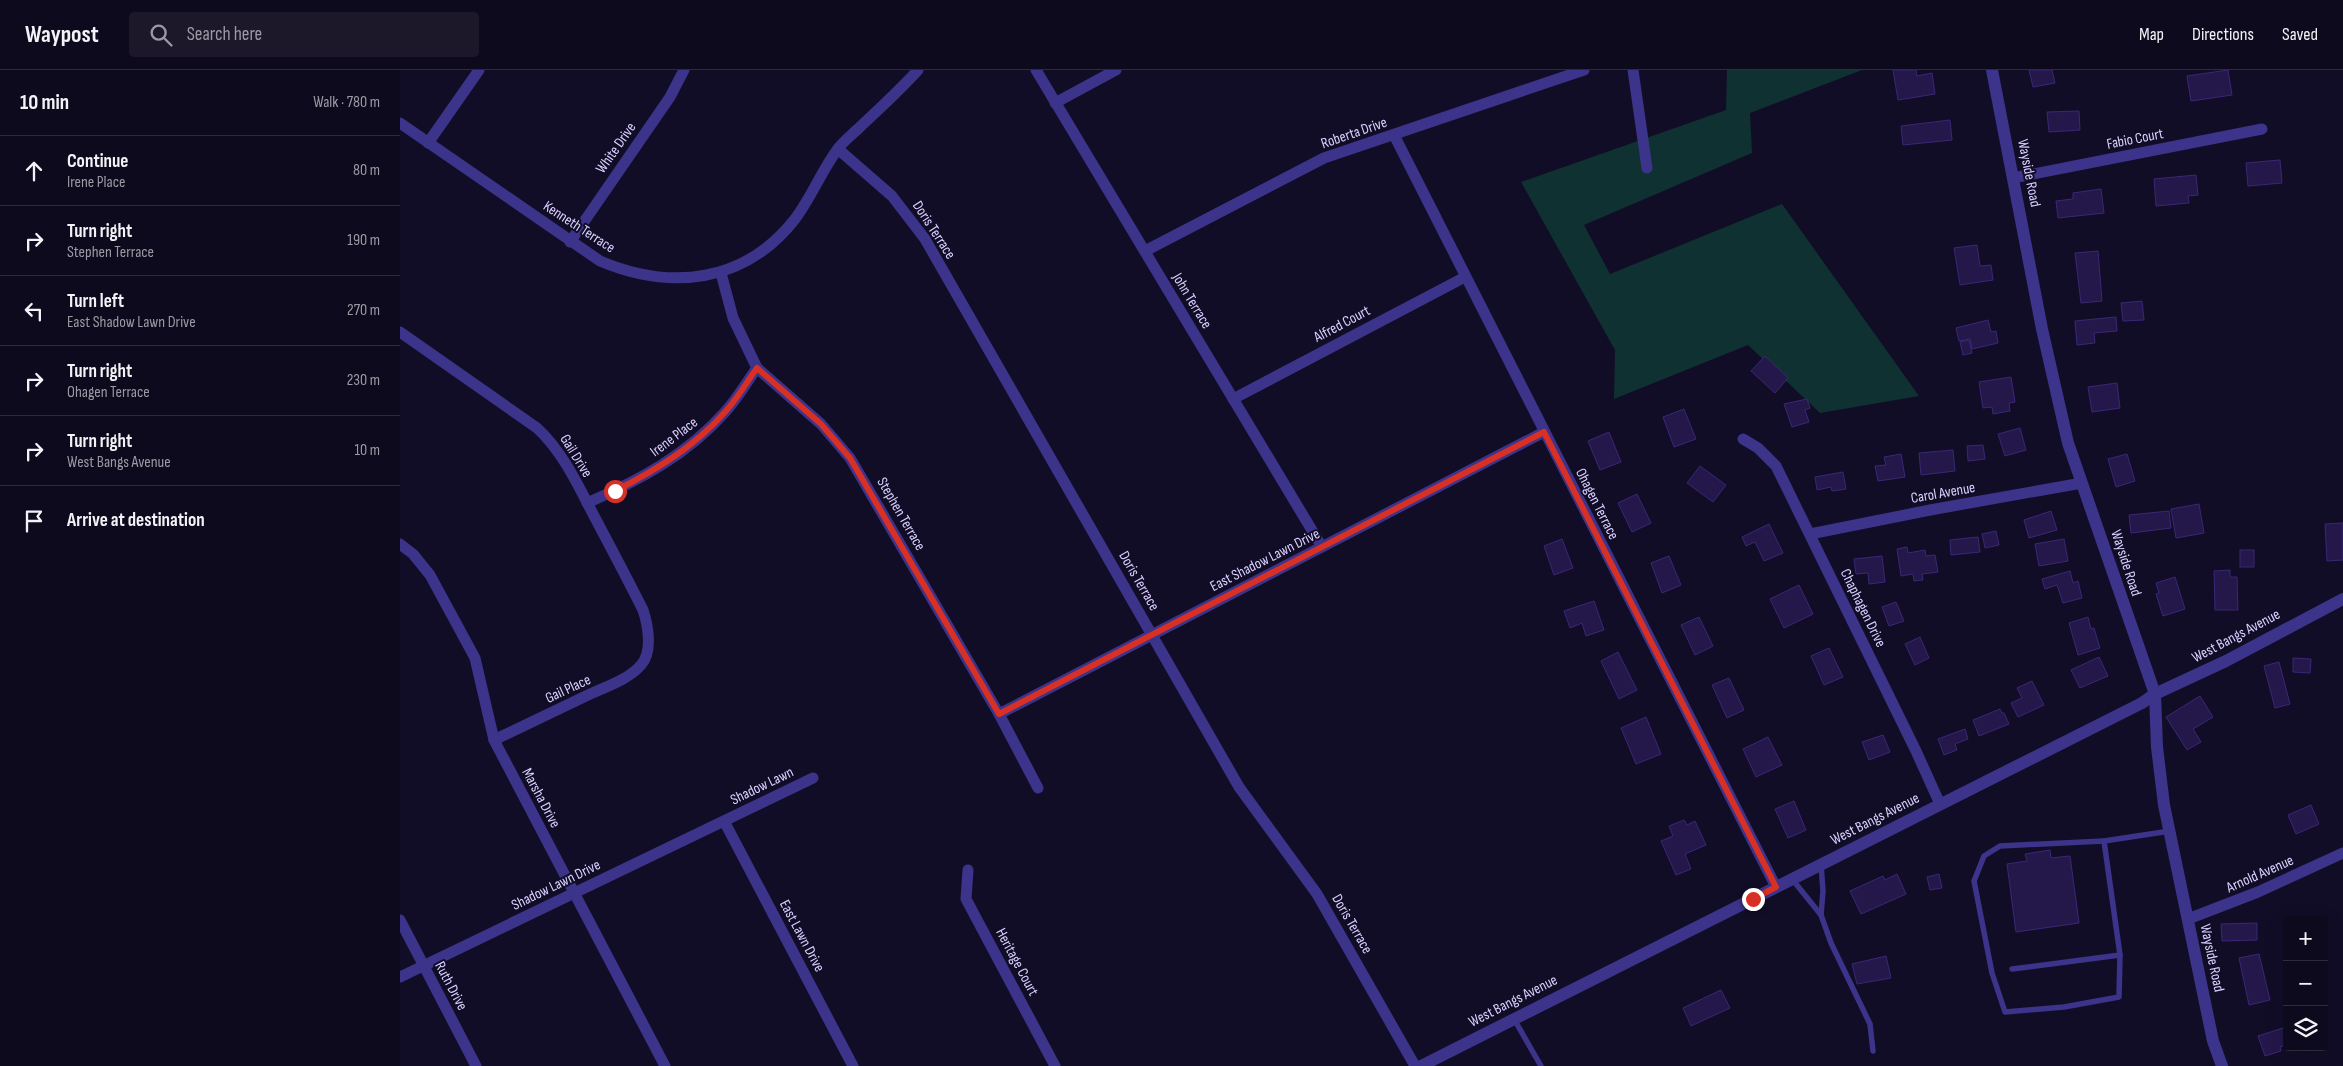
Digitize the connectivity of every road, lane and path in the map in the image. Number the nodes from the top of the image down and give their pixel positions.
1 (479, 70) edge
2 (684, 70) edge
3 (918, 70) edge
4 (1036, 70) edge
5 (1116, 70) edge
6 (1584, 70) edge
7 (1633, 70) edge
8 (1992, 70) edge
9 (1055, 103) junction
10 (400, 123) edge
11 (2262, 130) dead end
12 (1394, 135) junction
13 (428, 143) junction
14 (838, 149) junction
15 (1647, 168) dead end
16 (2013, 178) junction
17 (570, 242) junction
18 (1145, 251) junction
19 (721, 273) junction
20 (1465, 277) junction
21 (400, 332) edge
22 (757, 368) junction
23 (1233, 399) junction
24 (1544, 432) junction
25 (1743, 439) dead end
26 (2082, 483) junction
27 (587, 503) junction
28 (1810, 534) junction
29 (400, 544) edge
30 (1322, 547) junction
31 (2343, 599) edge
32 (1152, 635) junction
33 (646, 655) joint
34 (2155, 694) junction
35 (999, 714) junction
36 (494, 740) junction
37 (813, 778) dead end
38 (1038, 788) dead end
39 (1940, 804) junction
40 (724, 821) junction
41 (2170, 831) junction
42 (2104, 841) junction
43 (2343, 853) edge
44 (1822, 864) junction
45 (968, 870) dead end
46 (1792, 879) junction
47 (1776, 887) junction
48 (574, 893) junction
49 (1821, 915) junction
50 (400, 920) edge
51 (2188, 920) junction
52 (2120, 955) junction
53 (424, 965) junction
54 (2012, 969) dead end
55 (400, 976) edge
56 (1514, 1019) junction
57 (1874, 1051) dead end
58 (476, 1066) edge
59 (665, 1066) edge
60 (853, 1066) edge
61 (1055, 1066) edge
62 (1415, 1066) edge
63 (1421, 1066) edge
64 (1542, 1066) edge
65 (2222, 1066) edge

1 - 13 street
2 - 17 street, White Drive
3 - 14 street, Kenneth Terrace
4 - 9 street, John Terrace
5 - 9 street
6 - 12 street, Roberta Drive
7 - 15 street
8 - 16 street, Wayside Road
9 - 18 street, John Terrace
10 - 13 street, Kenneth Terrace
11 - 16 street, Fabio Court
12 - 18 street, Roberta Drive
12 - 20 street, Ohagen Terrace
13 - 17 street, Kenneth Terrace
14 - 19 street, Kenneth Terrace
14 - 32 street, Doris Terrace
16 - 26 street, Wayside Road
17 - 19 street, Kenneth Terrace
18 - 23 street, John Terrace
19 - 22 street, Stephen Terrace
20 - 23 street, Alfred Court
20 - 24 street, Ohagen Terrace
21 - 27 street, Gail Drive
22 - 27 street, Irene Place
22 - 35 street, Stephen Terrace
23 - 30 street, John Terrace
24 - 30 street, East Shadow Lawn Drive
24 - 47 street, Ohagen Terrace
25 - 28 street, Chaphagen Drive
26 - 28 street, Carol Avenue
26 - 34 street, Wayside Road
27 - 33 street, Gail Drive
28 - 39 street, Chaphagen Drive
29 - 36 street, Marsha Drive
30 - 32 street, East Shadow Lawn Drive
31 - 34 street, West Bangs Avenue
32 - 35 street, East Shadow Lawn Drive
32 - 62 street, Doris Terrace
33 - 36 street, Gail Place
34 - 39 street, West Bangs Avenue
34 - 41 street, Wayside Road
35 - 38 street, Stephen Terrace
36 - 48 street, Marsha Drive
37 - 40 street, Shadow Lawn
39 - 44 street, West Bangs Avenue
40 - 48 street, Shadow Lawn Drive
40 - 60 street, East Lawn Drive
41 - 42 lane
41 - 51 street, Wayside Road
42 - 52 lane
42 - 52 lane
43 - 51 street, Arnold Avenue
44 - 46 street, West Bangs Avenue
44 - 49 lane
45 - 61 street, Heritage Court
46 - 47 street, West Bangs Avenue
46 - 49 lane
47 - 56 street, West Bangs Avenue
48 - 53 street, Shadow Lawn Drive
48 - 59 street, Marsha Drive
49 - 57 lane
50 - 53 street, Ruth Drive
51 - 65 street, Wayside Road
52 - 54 lane
53 - 55 street, Shadow Lawn Drive
53 - 58 street, Ruth Drive
56 - 63 street, West Bangs Avenue
56 - 64 lane

